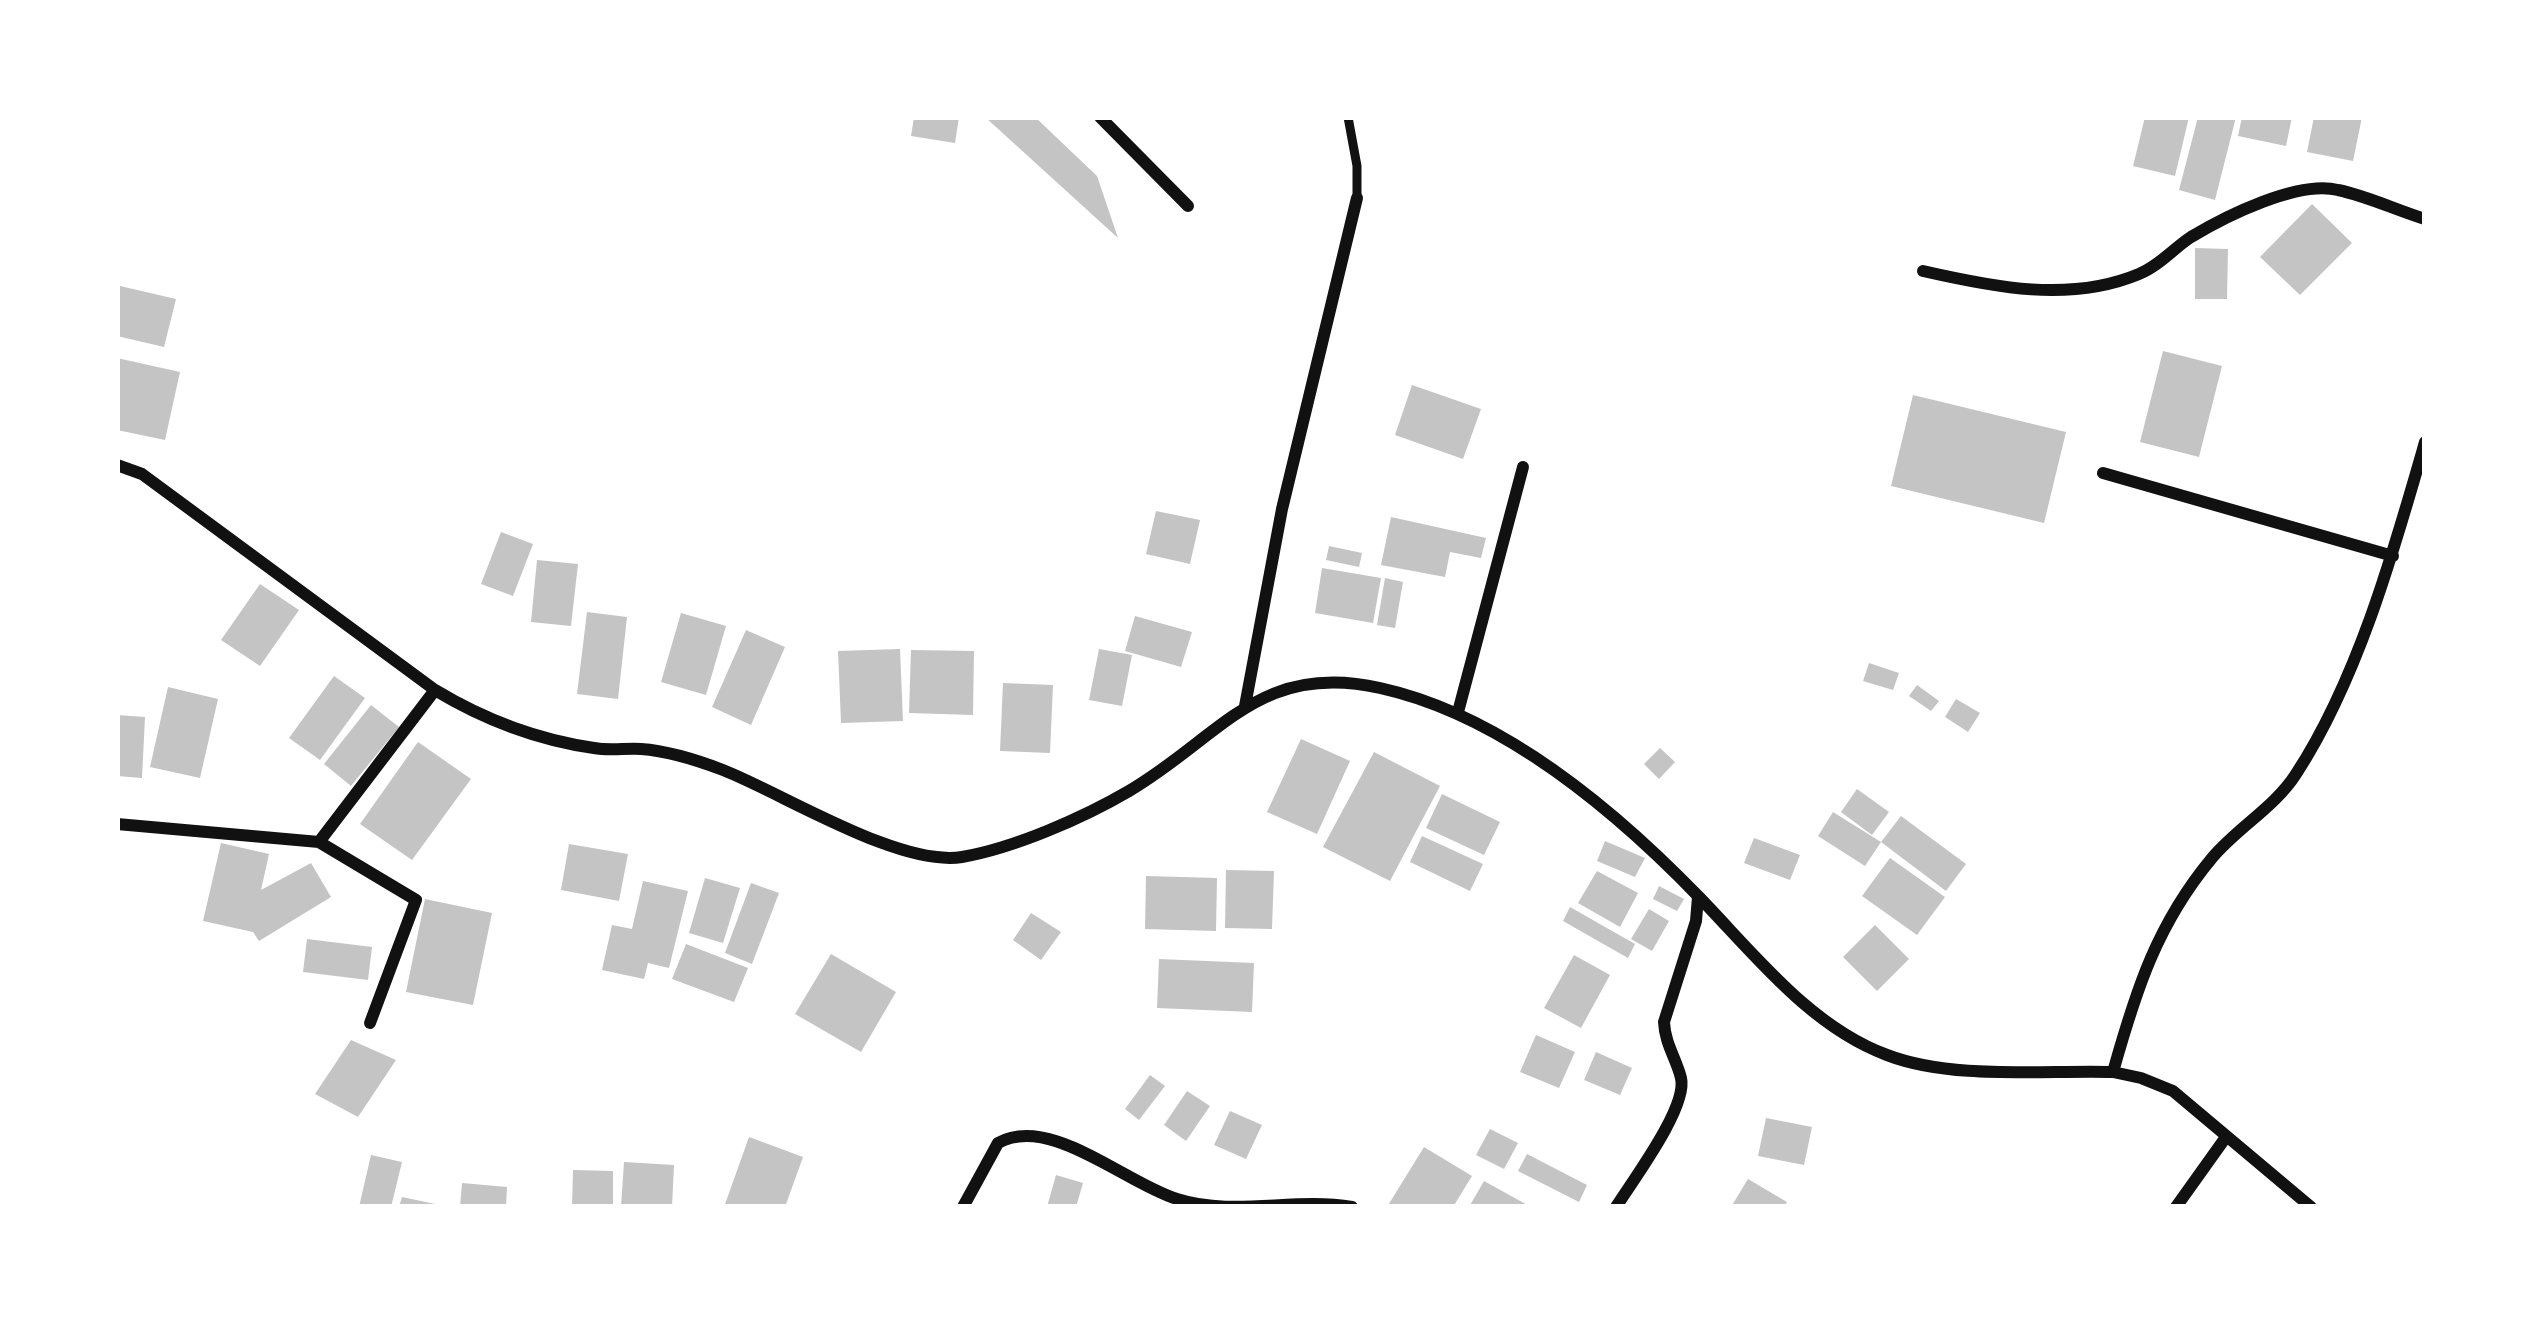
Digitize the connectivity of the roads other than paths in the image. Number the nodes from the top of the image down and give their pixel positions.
1 (1100, 117) edge
2 (1348, 117) edge
3 (1357, 198) joint
4 (1188, 206) dead end
5 (2425, 219) edge
6 (1923, 271) dead end
7 (2425, 442) edge
8 (117, 465) edge
9 (1523, 467) dead end
10 (2104, 473) dead end
11 (2393, 556) junction
12 (435, 690) junction
13 (1245, 706) junction
14 (1458, 712) junction
15 (117, 824) edge
16 (319, 842) junction
17 (1699, 897) junction
18 (370, 1023) dead end
19 (2113, 1072) junction
20 (2227, 1137) junction
21 (962, 1207) edge
22 (1352, 1207) edge
23 (1616, 1207) edge
24 (2176, 1207) edge
25 (2311, 1207) edge

1 - 4 street
2 - 3 lane
3 - 13 street
5 - 6 street
7 - 11 street
8 - 12 street
9 - 14 street
10 - 11 street
11 - 19 street
12 - 13 street
12 - 16 street
13 - 14 street
14 - 17 street
15 - 16 street
16 - 18 street
17 - 19 street
17 - 23 street
19 - 20 street
20 - 24 street
20 - 25 street
21 - 22 street

